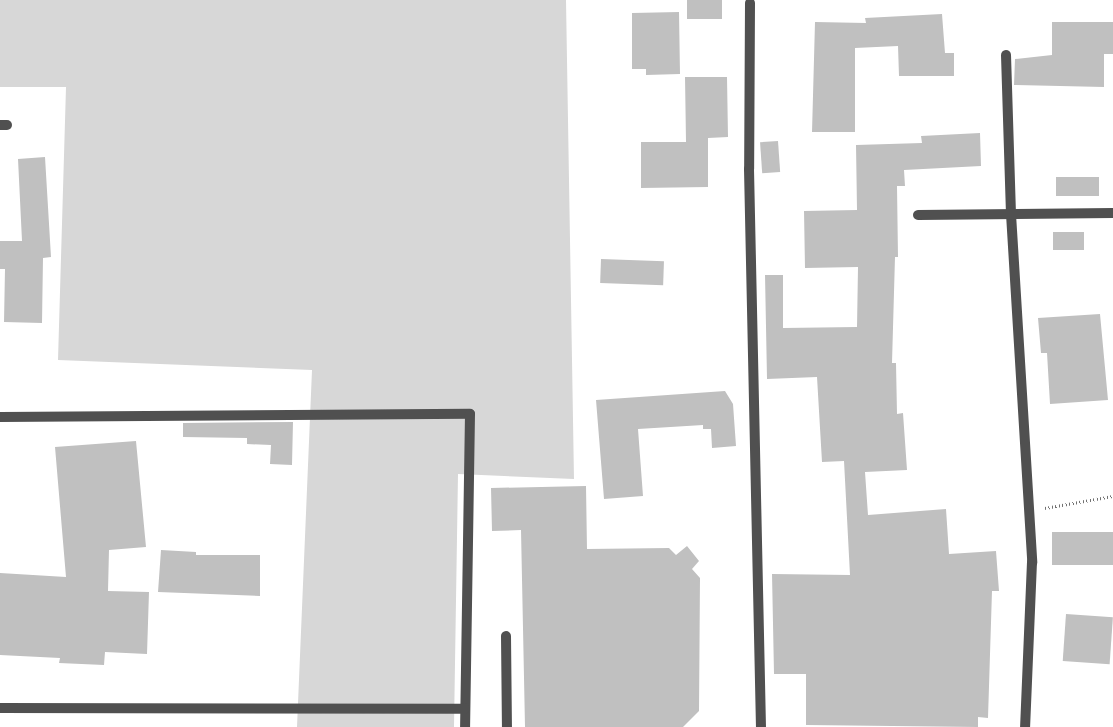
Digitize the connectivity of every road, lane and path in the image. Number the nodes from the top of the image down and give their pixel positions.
1 (750, 3) dead end
2 (1006, 55) dead end
3 (1113, 213) edge
4 (1011, 214) junction
5 (918, 215) dead end
6 (0, 417) edge
7 (1113, 496) edge
8 (1030, 511) junction
9 (506, 636) dead end
10 (0, 708) edge
11 (465, 709) junction
12 (465, 727) edge
13 (507, 727) edge
14 (760, 727) edge
15 (1025, 727) edge

1 - 14 street
2 - 4 street
3 - 4 street
4 - 5 street
4 - 8 street
6 - 11 street
7 - 8 path
8 - 15 street
9 - 13 street
10 - 11 street
11 - 12 street

